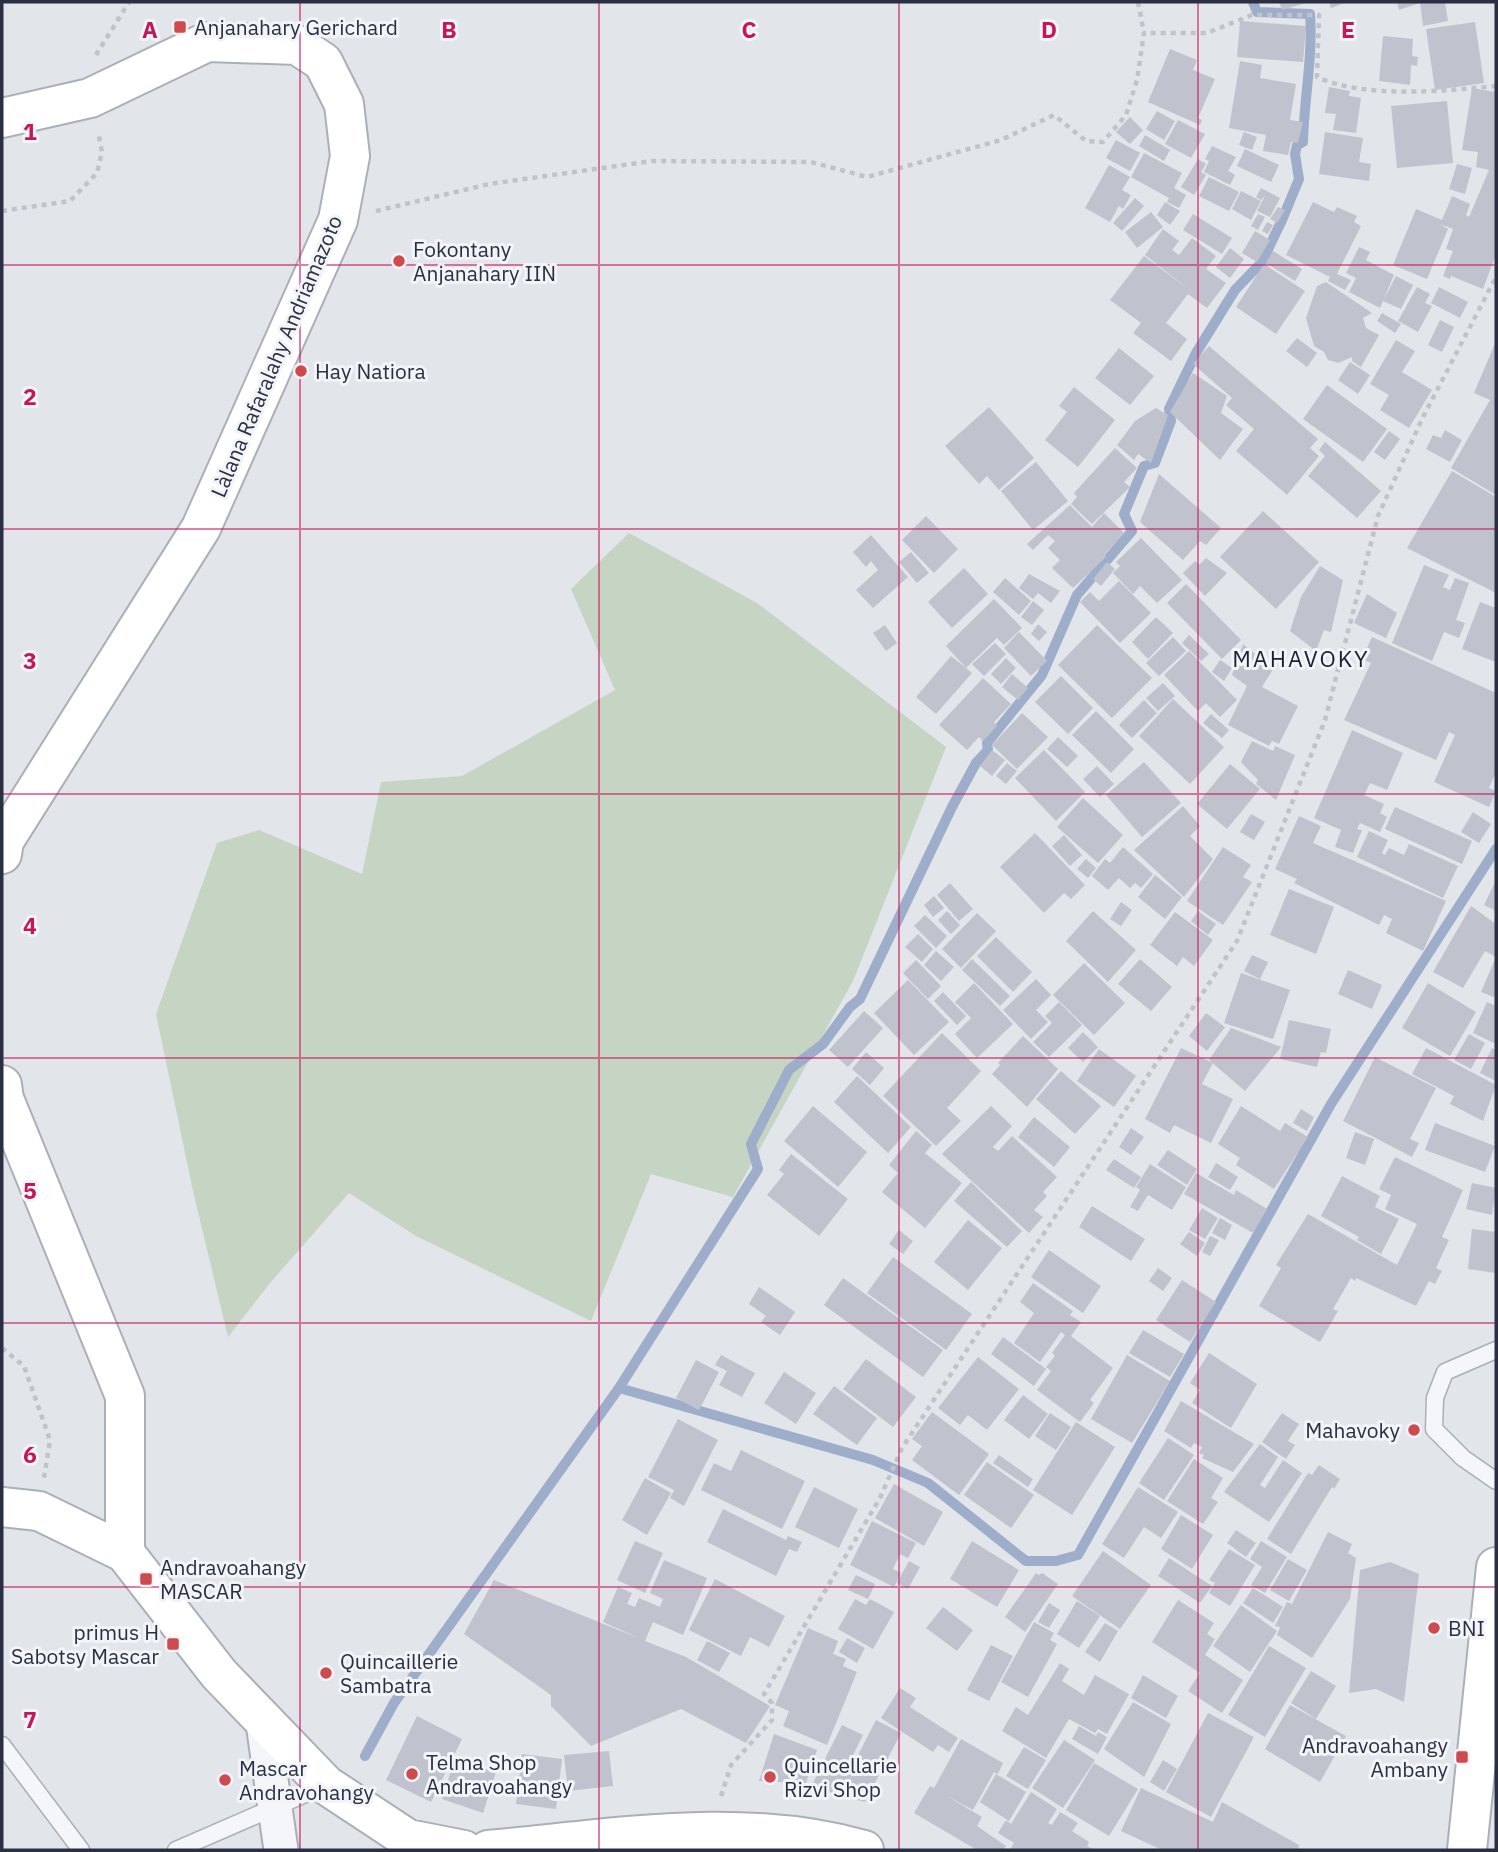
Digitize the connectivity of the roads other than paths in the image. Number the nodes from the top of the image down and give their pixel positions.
1 (2, 118) edge
2 (2, 855) edge
3 (2, 1084) edge
4 (1496, 1350) edge
5 (1496, 1481) edge
6 (2, 1507) edge
7 (125, 1553) junction
8 (1496, 1567) edge
9 (262, 1716) junction
10 (2, 1745) edge
11 (326, 1785) junction
12 (275, 1807) junction
13 (81, 1850) edge
14 (176, 1850) edge
15 (282, 1850) edge
16 (464, 1850) edge
17 (488, 1850) edge
18 (864, 1850) edge
19 (1466, 1850) edge

1 - 2 main road, Làlana Rafaralahy Andriamazoto
3 - 7 main road
4 - 5 lane
6 - 7 main road
7 - 9 main road
8 - 19 main road
9 - 11 main road
9 - 12 street
10 - 13 lane
11 - 12 lane
11 - 16 main road
12 - 14 lane
12 - 15 street
17 - 18 main road

